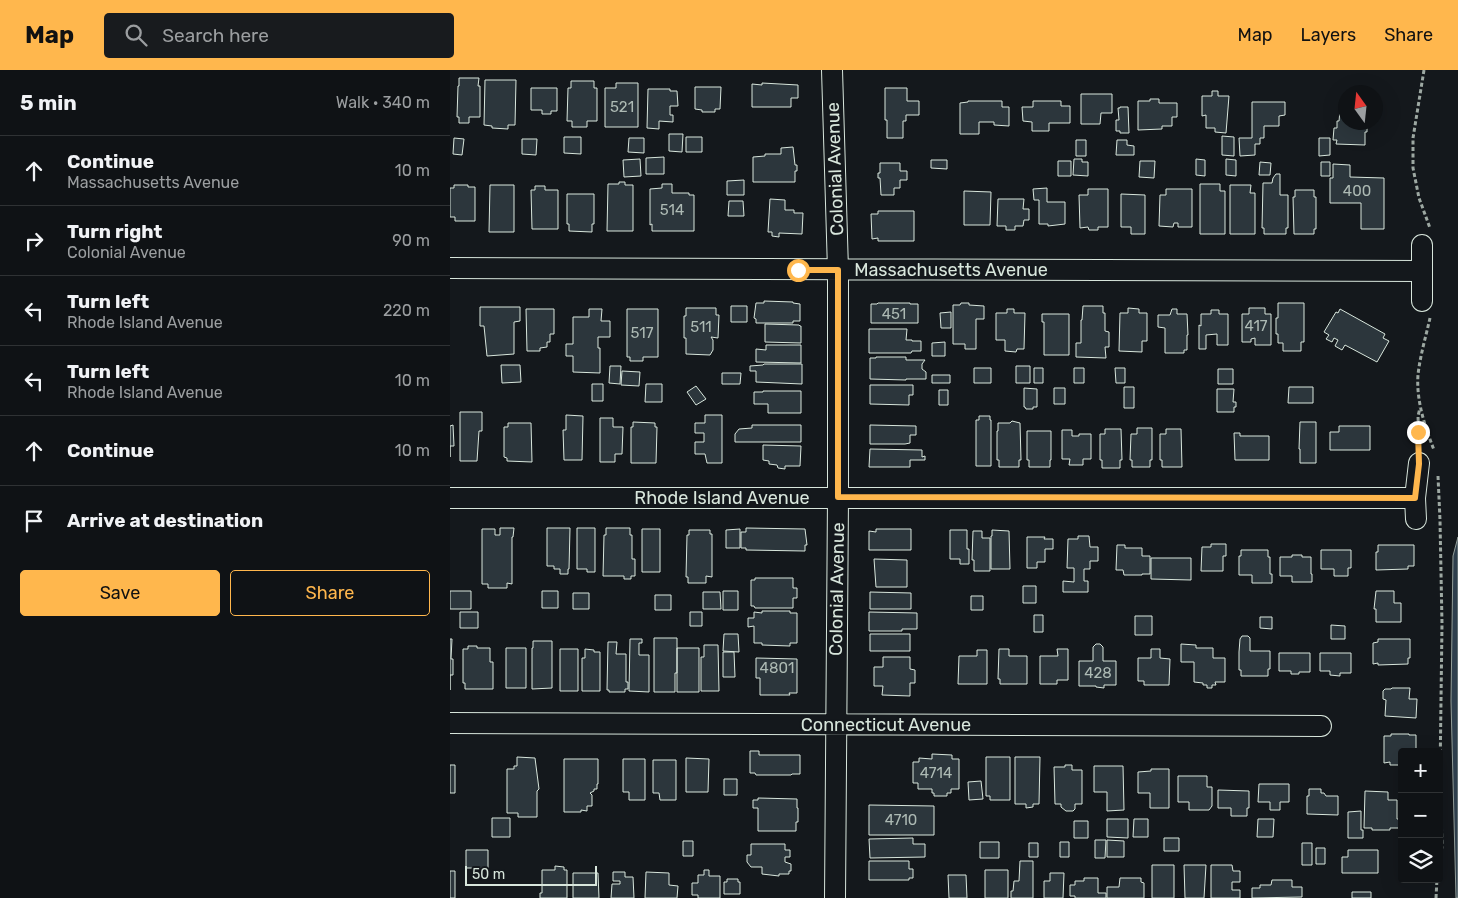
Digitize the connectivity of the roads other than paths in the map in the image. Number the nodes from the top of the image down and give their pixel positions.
1 (832, 70) edge
2 (1422, 245) dead end
3 (450, 268) edge
4 (838, 270) junction
5 (1422, 271) junction
6 (1422, 301) dead end
7 (1419, 464) road end
8 (838, 497) junction
9 (450, 498) edge
10 (1415, 498) junction
11 (1416, 519) dead end
12 (450, 724) edge
13 (836, 724) junction
14 (1321, 726) dead end
15 (835, 898) edge

1 - 4 street, Colonial Avenue
2 - 5 street
3 - 4 street, Massachusetts Avenue
4 - 5 street, Massachusetts Avenue
4 - 8 street, Colonial Avenue
5 - 6 street
7 - 10 street
8 - 9 street, Rhode Island Avenue
8 - 10 street, Rhode Island Avenue
8 - 13 street, Colonial Avenue
10 - 11 street
12 - 13 street, Connecticut Avenue
13 - 14 street, Connecticut Avenue
13 - 15 street, Colonial Avenue

